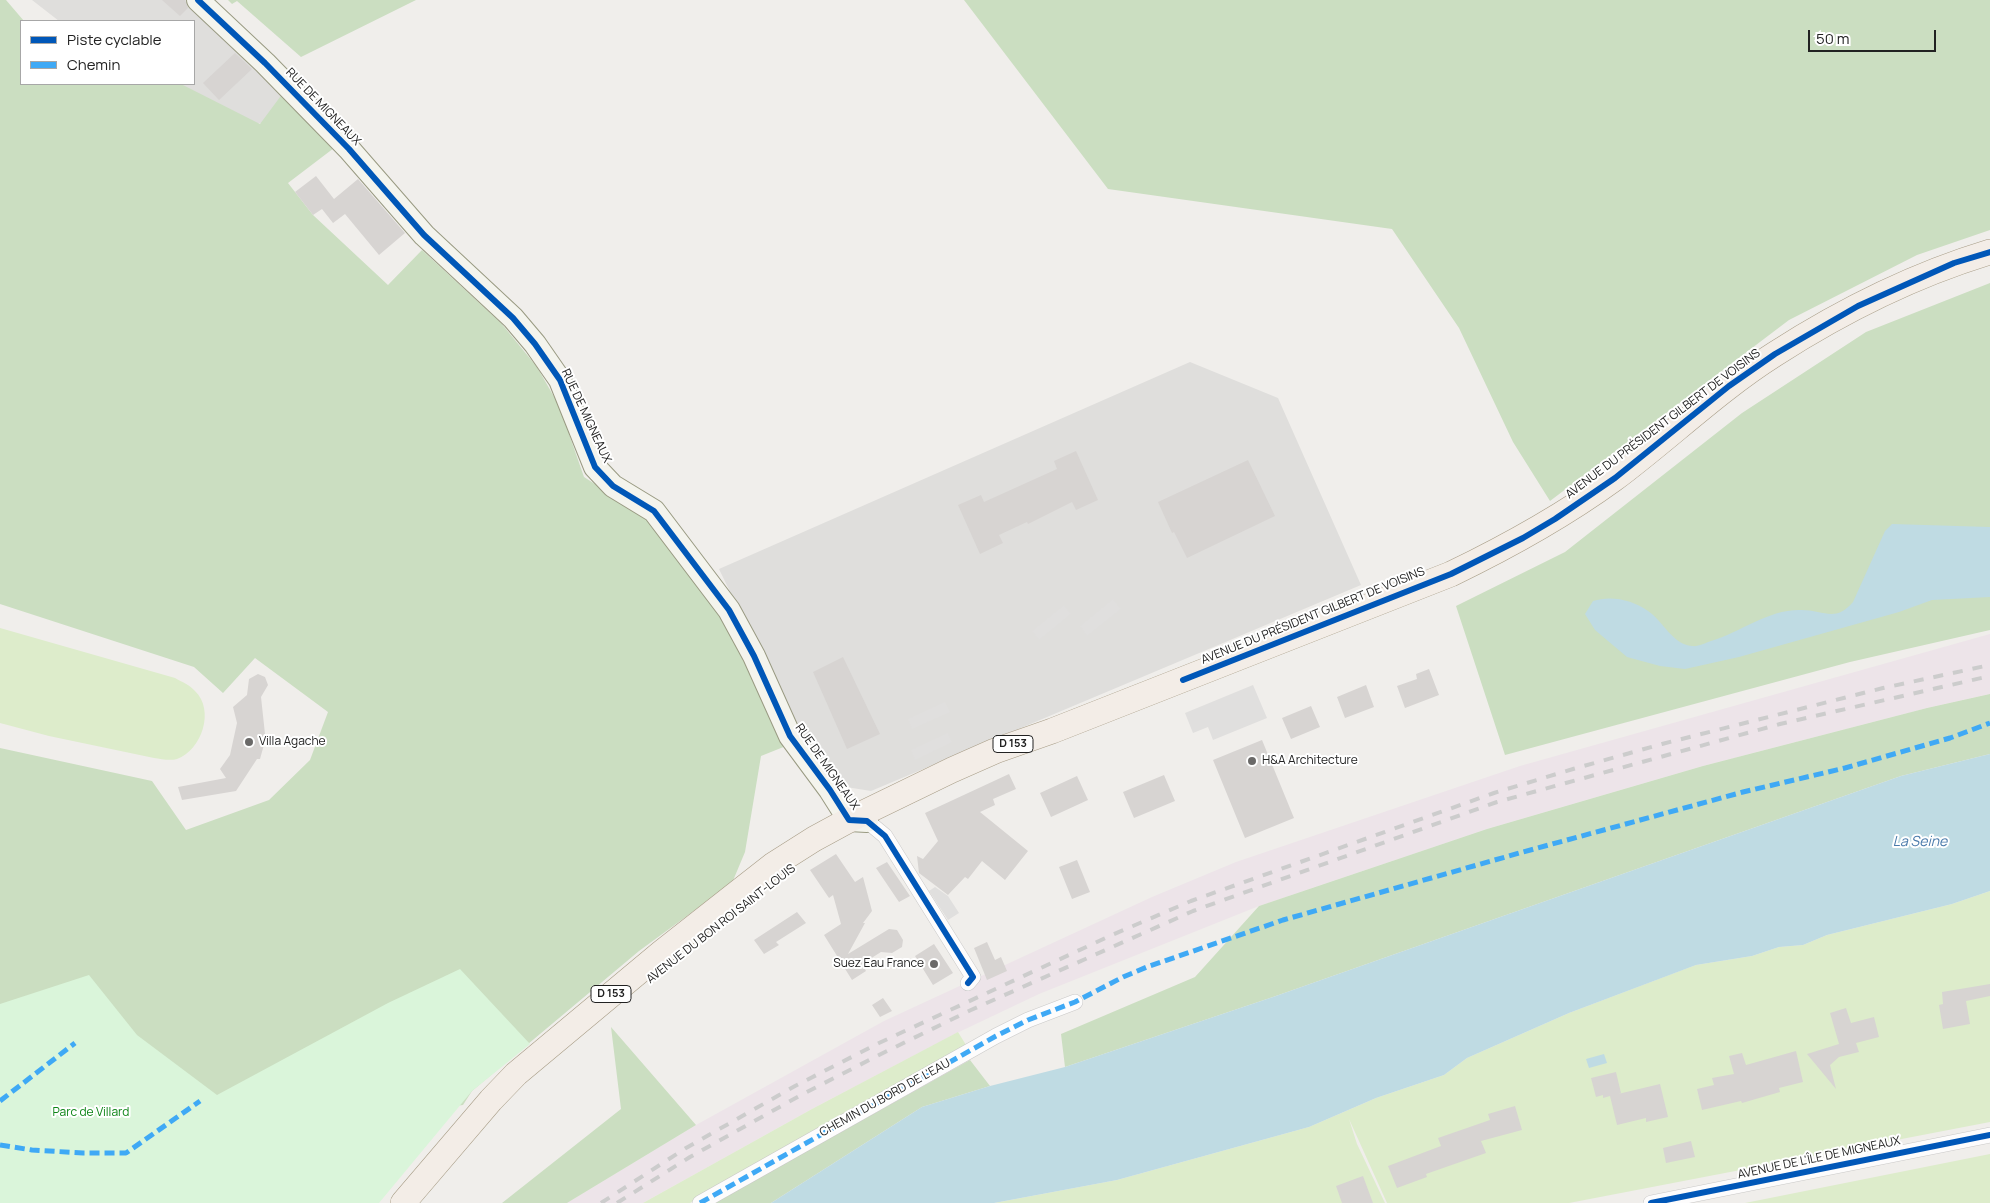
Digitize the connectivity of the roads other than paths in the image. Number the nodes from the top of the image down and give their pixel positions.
1 (198, 0) edge
2 (1990, 252) edge
3 (858, 820) junction
4 (968, 983) dead end
5 (1075, 1002) dead end
6 (1990, 1134) edge
7 (402, 1203) edge
8 (409, 1203) edge
9 (700, 1203) edge
10 (1651, 1203) edge

1 - 3 street, RUE DE MIGNEAUX
2 - 3 main road, AVENUE DU PRÉSIDENT GILBERT DE VOISINS / D 153
3 - 4 street
3 - 7 main road, AVENUE DU BON ROI SAINT-LOUIS / D 153
3 - 8 main road, AVENUE DU BON ROI SAINT-LOUIS / D 153
5 - 9 street, CHEMIN DU BORD DE L'EAU
6 - 10 street, AVENUE DE L'ÎLE DE MIGNEAUX

